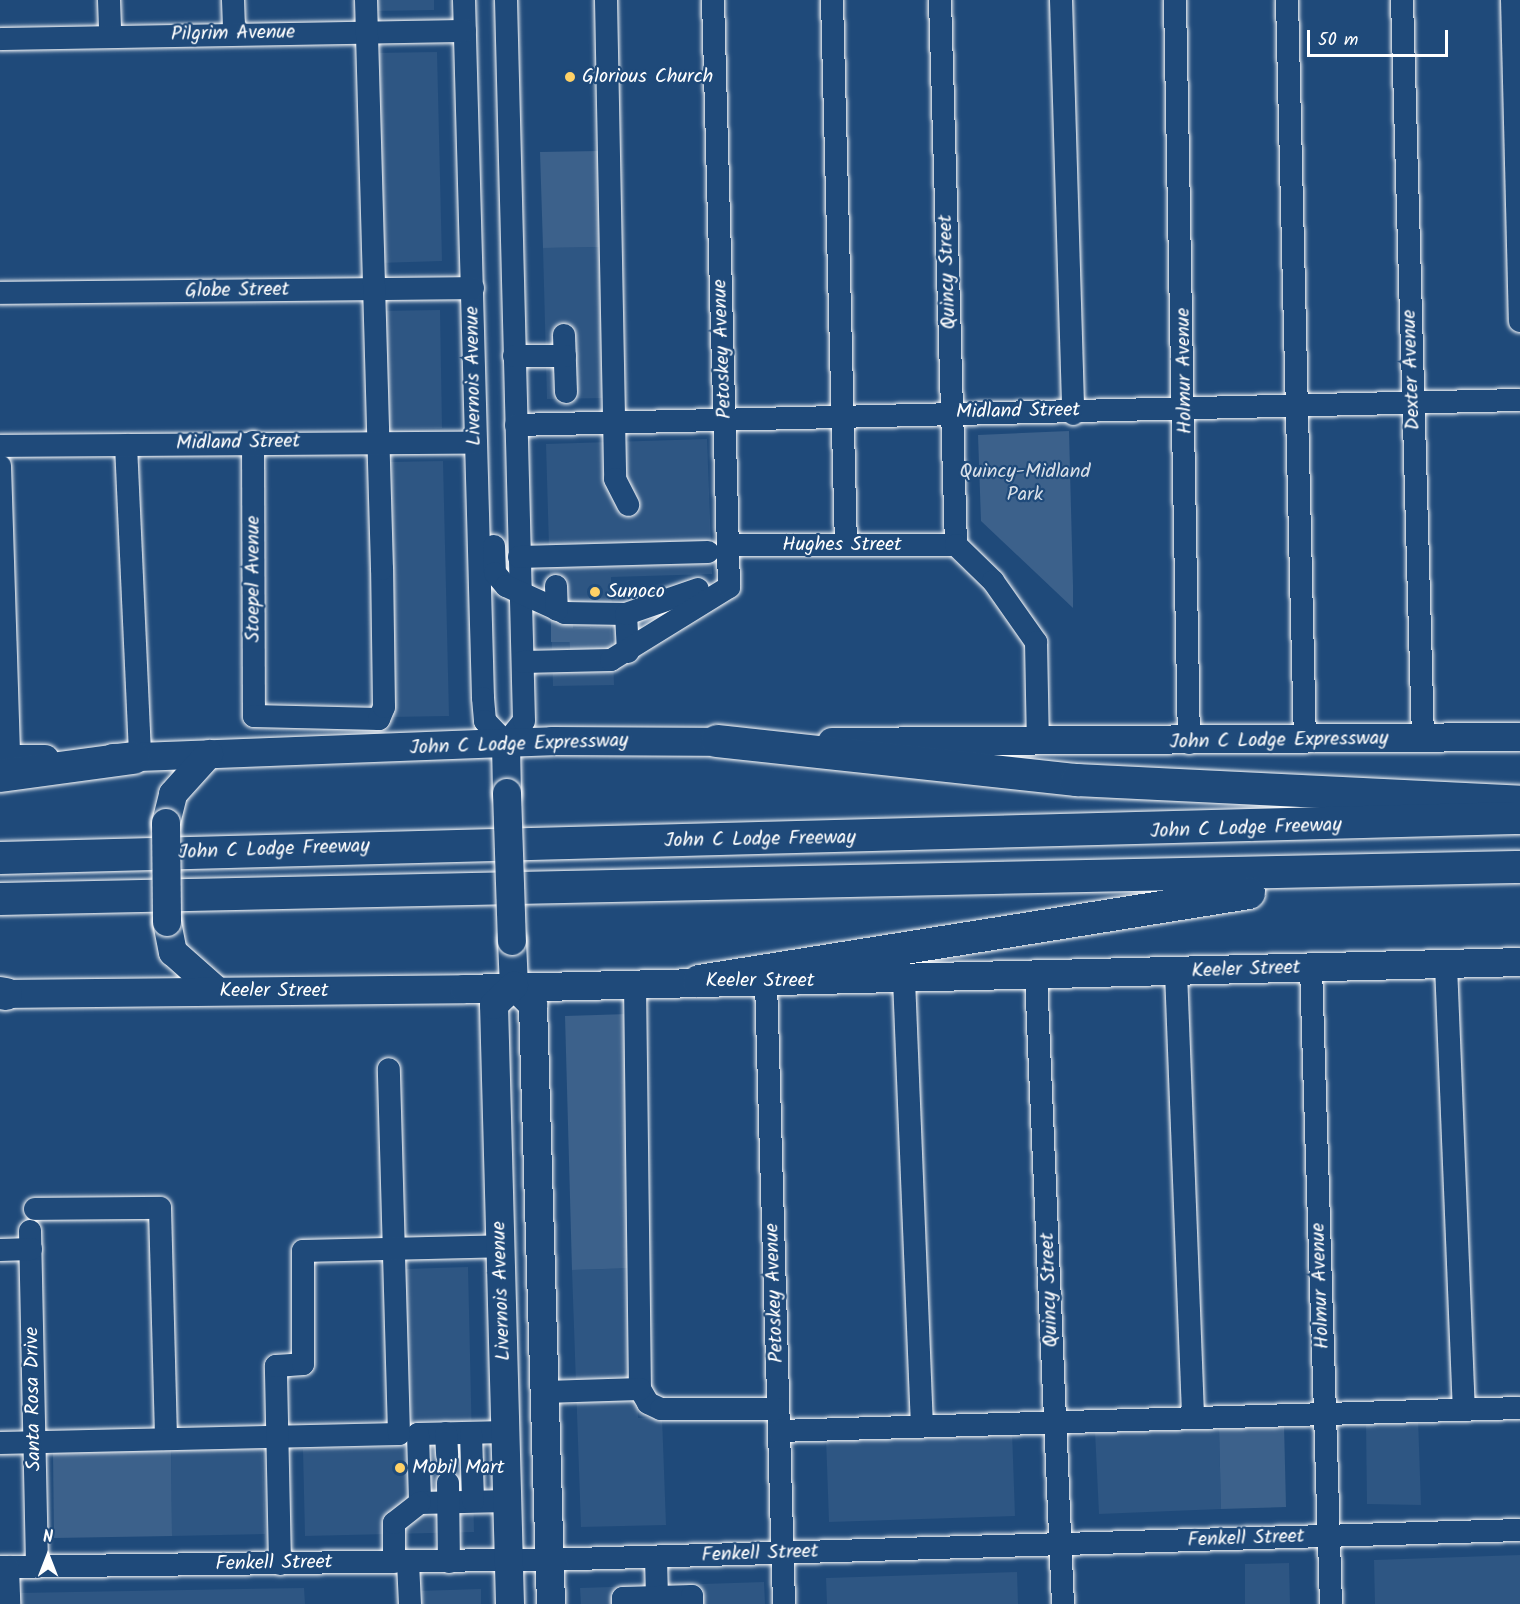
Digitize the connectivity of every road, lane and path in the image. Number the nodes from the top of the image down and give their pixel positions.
1 (109, 0) edge
2 (232, 0) edge
3 (366, 0) edge
4 (464, 0) edge
5 (491, 0) edge
6 (506, 0) edge
7 (606, 0) edge
8 (713, 0) edge
9 (832, 0) edge
10 (940, 0) edge
11 (1061, 0) edge
12 (1175, 0) edge
13 (1287, 0) edge
14 (1402, 0) edge
15 (1512, 0) edge
16 (465, 31) junction
17 (367, 32) junction
18 (234, 33) junction
19 (110, 36) junction
20 (0, 39) edge
21 (511, 179) junction
22 (473, 288) junction
23 (373, 289) junction
24 (0, 293) edge
25 (1520, 321) edge
26 (514, 356) junction
27 (474, 360) junction
28 (566, 392) dead end
29 (1520, 400) edge
30 (1413, 402) junction
31 (1298, 405) junction
32 (1185, 408) junction
33 (1073, 413) junction
34 (952, 414) junction
35 (842, 417) junction
36 (725, 419) junction
37 (614, 422) junction
38 (516, 425) junction
39 (253, 442) junction
40 (377, 443) junction
41 (475, 443) junction
42 (126, 445) junction
43 (0, 446) edge
44 (0, 466) edge
45 (628, 505) dead end
46 (846, 545) junction
47 (956, 545) junction
48 (718, 548) junction
49 (519, 558) junction
50 (556, 586) dead end
51 (698, 589) dead end
52 (521, 591) junction
53 (676, 597) junction
54 (626, 614) junction
55 (690, 615) junction
56 (579, 635) junction
57 (632, 650) junction
58 (523, 662) junction
59 (1520, 737) edge
60 (1423, 740) junction
61 (717, 741) junction
62 (1305, 741) junction
63 (1038, 742) junction
64 (506, 743) junction
65 (1189, 743) junction
66 (209, 754) junction
67 (137, 758) junction
68 (3, 765) edge
69 (1520, 802) edge
70 (1520, 818) edge
71 (0, 858) edge
72 (1520, 867) edge
73 (1423, 870) junction
74 (0, 899) edge
75 (1520, 962) edge
76 (1446, 964) junction
77 (1311, 968) junction
78 (1176, 972) junction
79 (1036, 976) junction
80 (904, 979) junction
81 (699, 981) junction
82 (766, 982) junction
83 (635, 983) junction
84 (514, 986) junction
85 (216, 990) junction
86 (2, 993) edge
87 (389, 1069) dead end
88 (499, 1189) junction
89 (32, 1230) junction
90 (501, 1246) junction
91 (395, 1248) junction
92 (0, 1250) edge
93 (640, 1389) junction
94 (545, 1392) junction
95 (1520, 1408) edge
96 (1464, 1409) junction
97 (1325, 1412) junction
98 (1193, 1417) junction
99 (778, 1420) junction
100 (1055, 1421) junction
101 (922, 1426) junction
102 (506, 1432) junction
103 (471, 1433) junction
104 (279, 1437) junction
105 (166, 1439) junction
106 (34, 1442) junction
107 (0, 1443) edge
108 (548, 1486) junction
109 (448, 1492) junction
110 (473, 1501) junction
111 (508, 1501) junction
112 (420, 1503) junction
113 (1520, 1530) edge
114 (1329, 1536) junction
115 (1060, 1545) junction
116 (782, 1553) junction
117 (656, 1557) junction
118 (509, 1560) junction
119 (549, 1560) junction
120 (401, 1562) junction
121 (449, 1562) junction
122 (279, 1564) junction
123 (4, 1567) edge
124 (37, 1567) junction
125 (657, 1597) junction
126 (9, 1604) edge
127 (410, 1604) edge
128 (510, 1604) edge
129 (551, 1604) edge
130 (623, 1604) edge
131 (692, 1604) edge
132 (784, 1604) edge
133 (1063, 1604) edge
134 (1331, 1604) edge

1 - 19 street
2 - 18 street
3 - 17 street
4 - 16 street, Livernois Avenue
5 - 21 street
6 - 21 street, Livernois Avenue
7 - 37 street
8 - 36 street, Petoskey Avenue
9 - 35 street
10 - 34 street, Quincy Street
11 - 33 street
12 - 32 street, Holmur Avenue
13 - 31 street
14 - 30 street, Dexter Avenue
15 - 25 street
16 - 17 street, Pilgrim Avenue
16 - 22 street, Livernois Avenue
17 - 18 street, Pilgrim Avenue
17 - 23 street
18 - 19 street, Pilgrim Avenue
19 - 20 street, Pilgrim Avenue
21 - 26 street, Livernois Avenue
22 - 23 street, Globe Street
22 - 27 street, Livernois Avenue
23 - 24 street, Globe Street
23 - 40 street
26 - 28 street
26 - 38 street, Livernois Avenue
27 - 41 street, Livernois Avenue
27 - 52 street
29 - 30 street, Midland Street
30 - 31 street, Midland Street
30 - 60 street, Dexter Avenue
31 - 32 street, Midland Street
31 - 62 street
32 - 33 street, Midland Street
32 - 65 street, Holmur Avenue
33 - 34 street, Midland Street
34 - 35 street, Midland Street
34 - 47 street, Quincy Street
35 - 36 street, Midland Street
35 - 46 street
36 - 37 street, Midland Street
36 - 48 street, Petoskey Avenue
37 - 38 street, Midland Street
37 - 45 street
38 - 49 street, Livernois Avenue
39 - 40 street, Midland Street
39 - 40 street, Stoepel Avenue
39 - 42 street, Midland Street
40 - 41 street, Midland Street
41 - 64 street, Livernois Avenue
42 - 43 street, Midland Street
42 - 67 street
44 - 68 street
46 - 47 street, Hughes Street
46 - 48 street, Hughes Street
47 - 63 street
48 - 49 street, Hughes Street
48 - 55 street, Petoskey Avenue
49 - 52 street, Livernois Avenue
50 - 56 street
51 - 53 street
52 - 56 street
52 - 58 street, Livernois Avenue
53 - 54 street
53 - 55 street
54 - 56 street
54 - 57 street
55 - 57 street, Petoskey Avenue
56 - 57 street, Petoskey Avenue
56 - 58 street
58 - 64 street, Livernois Avenue
59 - 60 main road, John C Lodge Expressway
60 - 62 main road, John C Lodge Expressway
61 - 63 main road, John C Lodge Expressway
61 - 64 main road, John C Lodge Expressway
61 - 69 highway
62 - 65 main road, John C Lodge Expressway
63 - 65 main road, John C Lodge Expressway
64 - 66 main road, John C Lodge Expressway
64 - 84 main road, bridge
66 - 67 main road, John C Lodge Expressway
66 - 85 main road, bridge
67 - 68 highway
70 - 71 highway, John C Lodge Freeway
72 - 73 highway
73 - 74 highway
73 - 81 highway
75 - 76 main road, Keeler Street
76 - 77 main road, Keeler Street
76 - 96 street
77 - 78 main road, Keeler Street
77 - 97 street, Holmur Avenue
78 - 79 main road, Keeler Street
78 - 98 street
79 - 80 main road, Keeler Street
79 - 100 street, Quincy Street
80 - 82 main road, Keeler Street
80 - 101 street
81 - 82 main road, Keeler Street
81 - 83 main road, Keeler Street
82 - 99 street, Petoskey Avenue
83 - 84 main road, Keeler Street
83 - 93 street
84 - 85 main road, Keeler Street
84 - 88 main road, Livernois Avenue
84 - 94 main road, Livernois Avenue
85 - 86 main road, Keeler Street
87 - 91 street
88 - 90 main road, Livernois Avenue
88 - 108 main road
89 - 92 street
89 - 105 street
89 - 106 street, Santa Rosa Drive
90 - 91 street
90 - 102 main road, Livernois Avenue
91 - 104 street
91 - 104 street
93 - 94 street
93 - 99 street
94 - 108 main road, Livernois Avenue
95 - 96 street
96 - 97 street
97 - 98 street
97 - 114 street, Holmur Avenue
98 - 100 street
99 - 101 street
99 - 116 street, Petoskey Avenue
100 - 101 street
100 - 115 street, Quincy Street
102 - 103 street
102 - 111 main road, Livernois Avenue
103 - 110 street
103 - 112 street
104 - 105 street
104 - 122 street
105 - 106 street
106 - 107 street
106 - 124 street, Santa Rosa Drive
108 - 119 main road, Livernois Avenue
109 - 110 street
109 - 112 street
109 - 121 street
110 - 111 street
111 - 118 main road, Livernois Avenue
112 - 120 street
113 - 114 street, Fenkell Street
114 - 115 street, Fenkell Street
114 - 134 street, Holmur Avenue
115 - 116 street, Fenkell Street
115 - 133 street, Quincy Street
116 - 117 street, Fenkell Street
116 - 132 street, Petoskey Avenue
117 - 119 street, Fenkell Street
117 - 125 street
118 - 119 street, Fenkell Street
118 - 121 street, Fenkell Street
118 - 128 main road, Livernois Avenue
119 - 129 main road, Livernois Avenue
120 - 121 street, Fenkell Street
120 - 122 street, Fenkell Street
120 - 127 street
122 - 124 street, Fenkell Street
123 - 124 street, Fenkell Street
123 - 126 street
125 - 130 street
125 - 131 street

